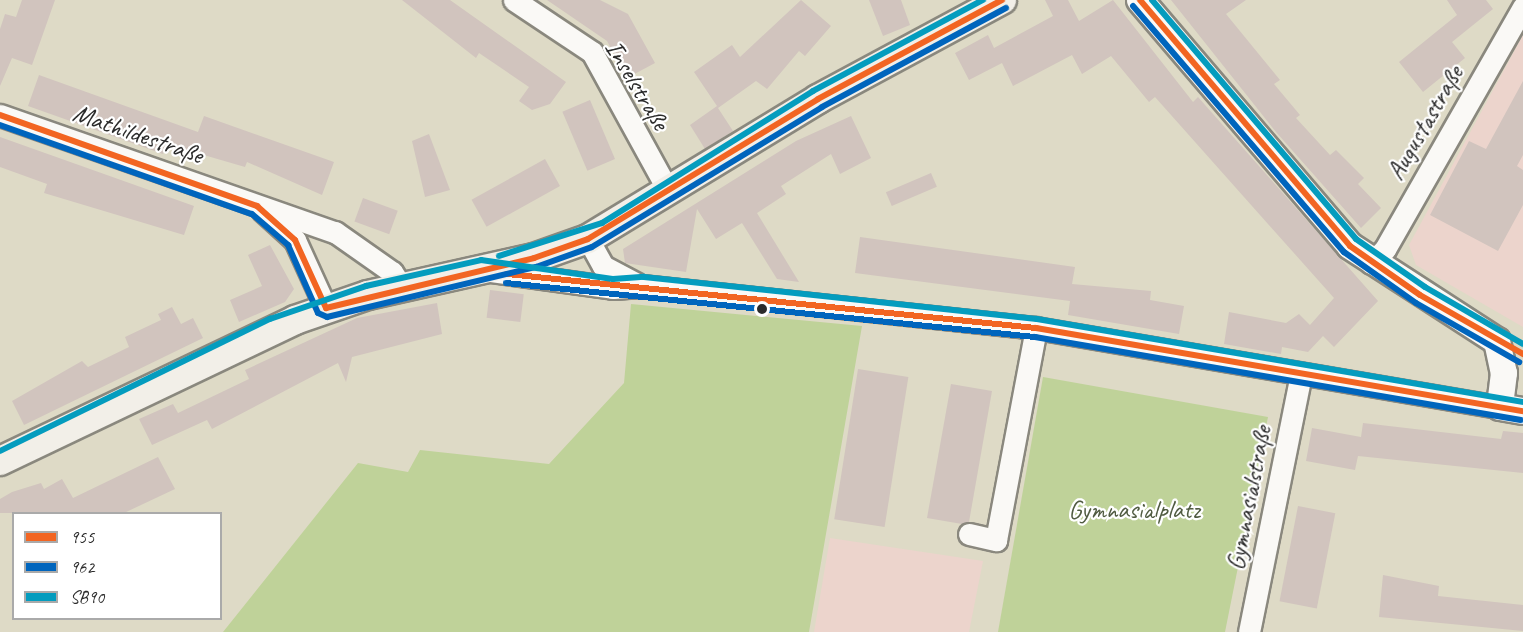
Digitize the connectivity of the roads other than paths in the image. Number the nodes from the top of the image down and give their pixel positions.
1 (514, 0) edge
2 (1002, 0) edge
3 (1140, 0) edge
4 (1523, 7) edge
5 (0, 115) edge
6 (669, 192) junction
7 (257, 206) junction
8 (588, 239) junction
9 (1371, 263) junction
10 (481, 269) junction
11 (401, 286) junction
12 (644, 286) junction
13 (326, 308) junction
14 (1036, 328) junction
15 (1301, 374) junction
16 (1511, 409) edge
17 (0, 461) edge
18 (969, 534) dead end
19 (1249, 632) edge

1 - 6 street, Inselstraße
2 - 6 main road
3 - 9 street
4 - 9 street, Augustastraße
5 - 7 street, Mathildestraße
6 - 8 main road
7 - 11 street, Mathildestraße
7 - 13 street, Mathildestraße
8 - 10 main road
8 - 12 street
9 - 16 street
10 - 11 main road
10 - 12 street
11 - 13 main road
12 - 14 street
13 - 17 main road
14 - 15 street
14 - 18 street
15 - 16 street
15 - 19 street, Gymnasialstraße

